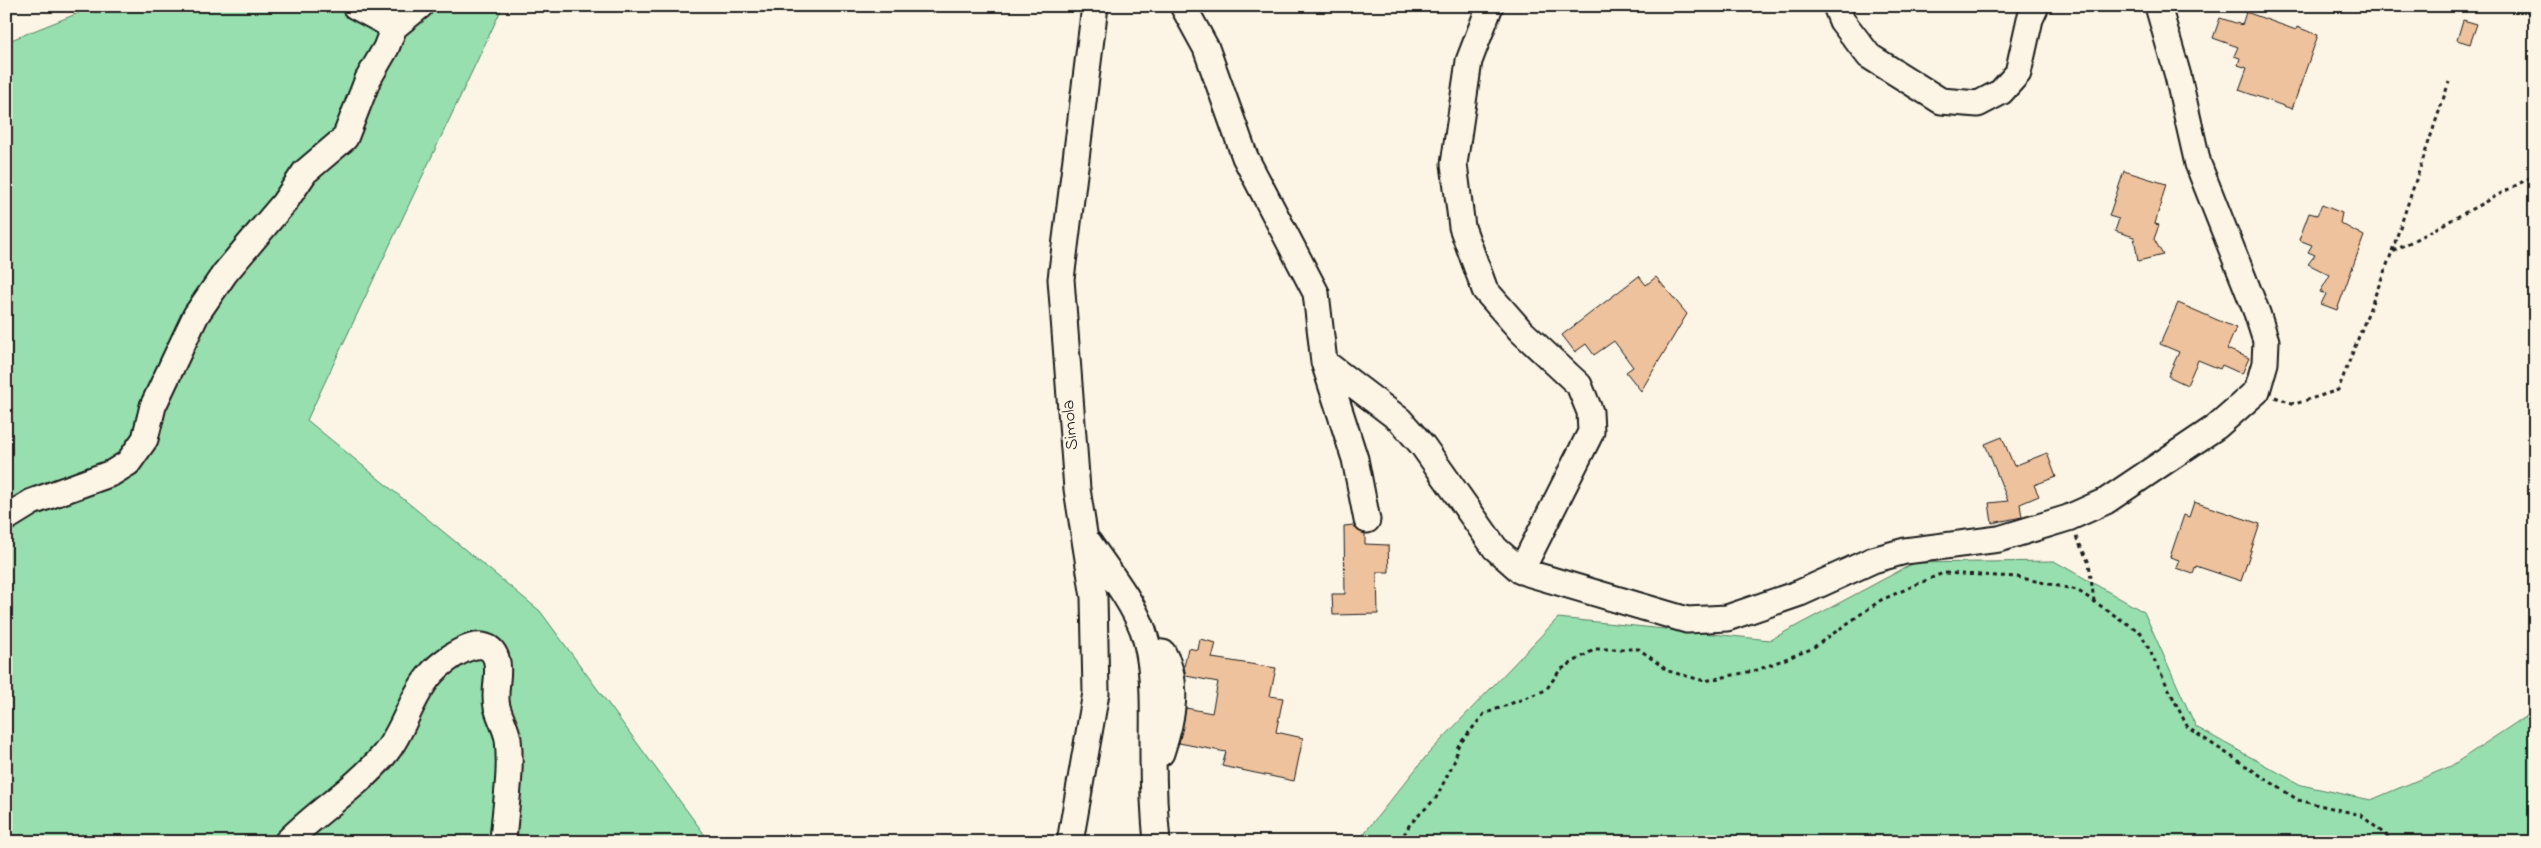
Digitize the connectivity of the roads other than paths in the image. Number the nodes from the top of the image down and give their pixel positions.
1 (355, 6) edge
2 (420, 6) edge
3 (1095, 6) edge
4 (1183, 6) edge
5 (1490, 6) edge
6 (1836, 6) edge
7 (2036, 6) edge
8 (2158, 6) edge
9 (394, 27) junction
10 (1324, 362) junction
11 (6, 518) edge
12 (1367, 520) dead end
13 (1084, 536) junction
14 (1521, 571) junction
15 (287, 842) edge
16 (503, 842) edge
17 (1070, 842) edge
18 (1157, 842) edge

1 - 9 street
2 - 9 street
3 - 13 street, Simola
4 - 10 street
5 - 14 street
6 - 7 street
8 - 14 street
9 - 11 street
10 - 12 street
10 - 14 street
13 - 17 street, Simola
13 - 18 street
15 - 16 street

